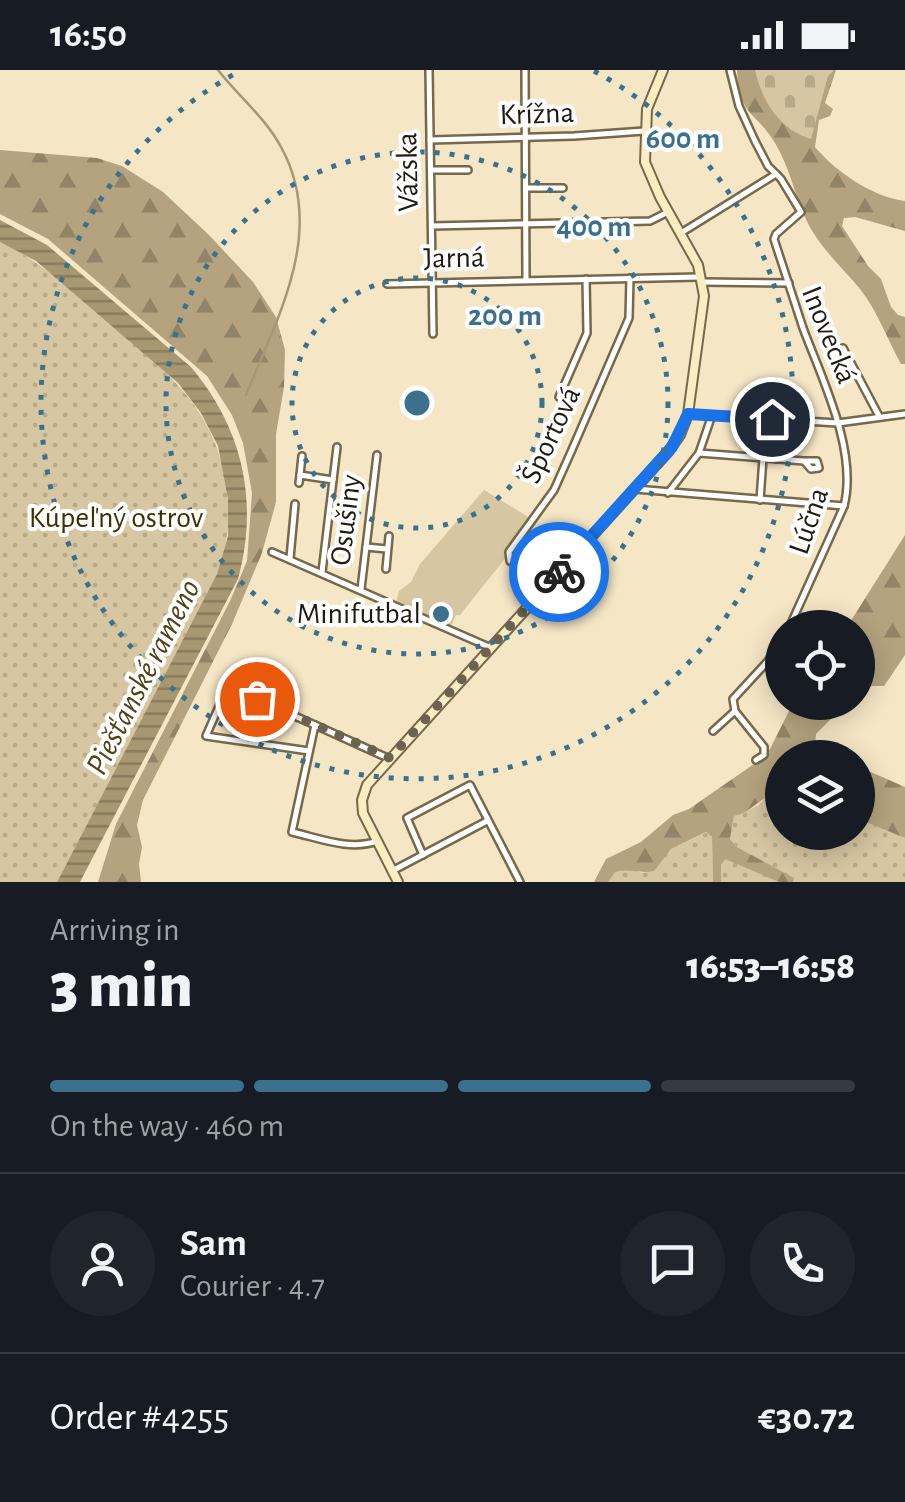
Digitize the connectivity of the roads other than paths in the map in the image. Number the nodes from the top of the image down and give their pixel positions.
1 (429, 70) edge
2 (524, 70) edge
3 (663, 70) edge
4 (730, 70) edge
5 (644, 131) junction
6 (525, 137) junction
7 (430, 140) junction
8 (431, 170) junction
9 (468, 170) dead end
10 (776, 174) junction
11 (525, 188) junction
12 (563, 188) dead end
13 (668, 212) junction
14 (525, 224) junction
15 (432, 226) junction
16 (680, 233) junction
17 (630, 278) junction
18 (586, 279) junction
19 (526, 280) junction
20 (702, 280) junction
21 (432, 282) junction
22 (387, 284) dead end
23 (788, 284) junction
24 (433, 334) dead end
25 (843, 348) dead end
26 (558, 397) dead end
27 (688, 414) junction
28 (712, 414) junction
29 (905, 414) edge
30 (880, 417) junction
31 (838, 423) junction
32 (337, 446) dead end
33 (698, 453) junction
34 (302, 456) dead end
35 (377, 456) dead end
36 (764, 458) junction
37 (804, 461) dead end
38 (300, 475) junction
39 (333, 480) junction
40 (300, 483) dead end
41 (635, 489) junction
42 (668, 493) junction
43 (760, 500) junction
44 (295, 504) dead end
45 (844, 506) junction
46 (389, 536) dead end
47 (366, 547) junction
48 (387, 549) junction
49 (272, 552) dead end
50 (290, 558) junction
51 (386, 570) dead end
52 (322, 572) junction
53 (546, 586) junction
54 (361, 589) junction
55 (797, 610) edge
56 (490, 648) junction
57 (765, 665) edge
58 (735, 712) junction
59 (315, 724) junction
60 (713, 732) dead end
61 (309, 751) junction
62 (390, 758) junction
63 (756, 760) dead end
64 (488, 821) junction
65 (377, 841) junction
66 (423, 855) junction
67 (392, 870) junction
68 (398, 882) edge
69 (520, 882) edge

1 - 7 street, Vážska
2 - 6 street
3 - 5 main road
4 - 10 street
5 - 6 street, Krížna
5 - 13 main road
6 - 7 street, Krížna
6 - 11 street
7 - 8 street, Vážska
8 - 9 street
8 - 15 street, Vážska
10 - 16 street
10 - 23 street
11 - 12 street
11 - 14 street
13 - 14 street
13 - 16 main road
14 - 15 street
14 - 19 street
15 - 21 street, Vážska
16 - 20 main road
17 - 18 street, Jarná
17 - 20 street, Jarná
17 - 53 street, Športová
18 - 19 street, Jarná
18 - 26 street
19 - 21 street, Jarná
20 - 23 street, Inovecká
20 - 27 main road
21 - 22 street, Jarná
21 - 24 street, Vážska
23 - 31 street, Inovecká
25 - 30 street
27 - 28 street
27 - 41 main road
28 - 31 street
28 - 33 street
29 - 30 street
30 - 31 street
31 - 45 street, Lúčna
32 - 39 street
33 - 36 street
33 - 42 street
34 - 38 street
35 - 47 street, Osušiny
36 - 37 street
36 - 43 street
38 - 39 street
38 - 40 street
39 - 52 street
41 - 42 street
41 - 53 main road
42 - 43 street
43 - 45 street
44 - 50 street
45 - 55 street, Lúčna
46 - 48 street, Osušiny
47 - 48 street
47 - 54 street, Osušiny
48 - 51 street, Osušiny
49 - 50 street
50 - 52 street
52 - 54 street
53 - 56 main road
54 - 56 street
56 - 62 main road
57 - 58 street
58 - 60 street
58 - 63 street
59 - 61 street
59 - 61 street
59 - 62 street
61 - 65 street
62 - 65 main road
64 - 66 street
64 - 66 street
64 - 69 street
65 - 67 main road
66 - 67 street
67 - 68 main road

